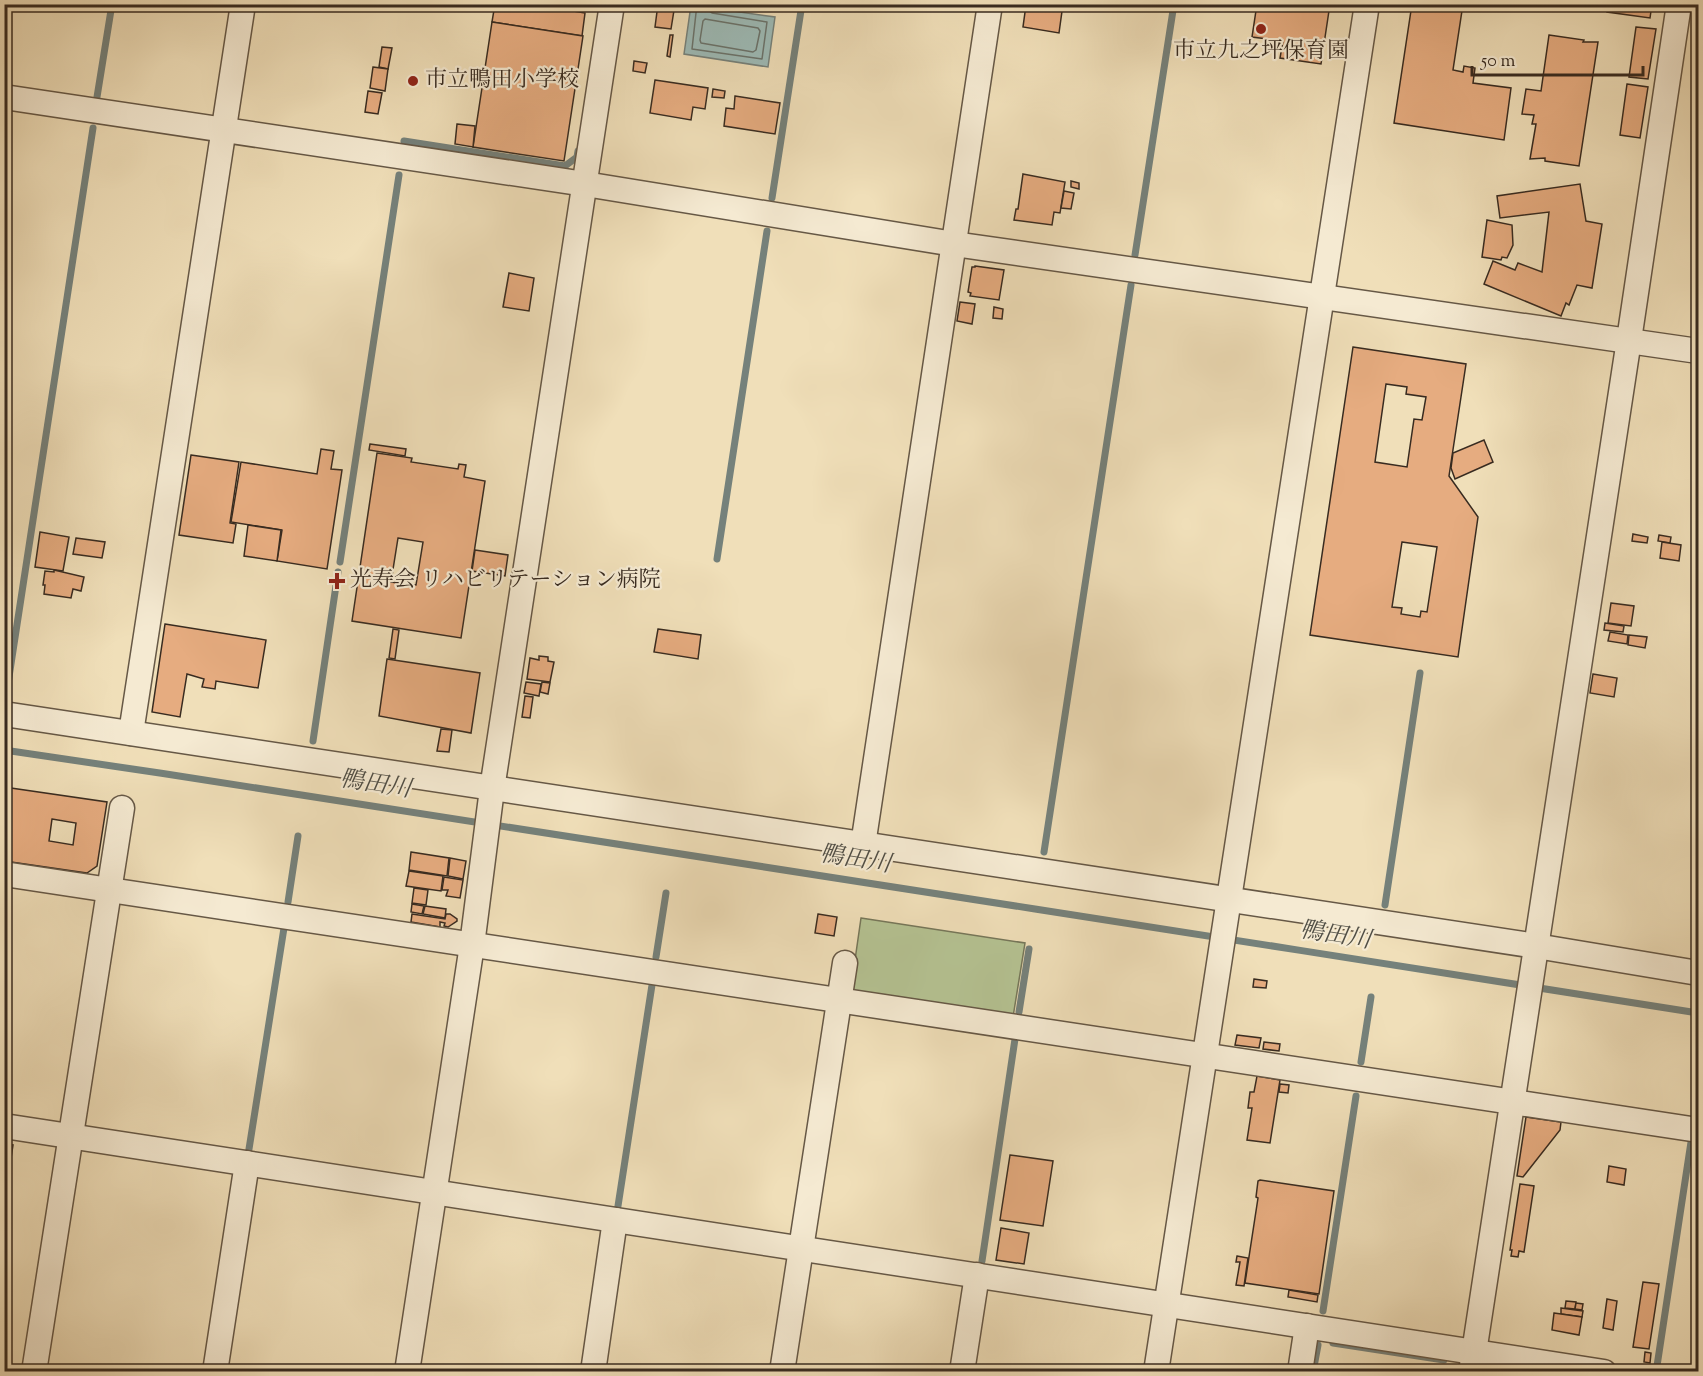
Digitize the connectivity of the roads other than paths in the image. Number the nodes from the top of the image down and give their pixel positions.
1 (243, 4) edge
2 (612, 4) edge
3 (990, 4) edge
4 (1367, 4) edge
5 (1678, 4) edge
6 (4, 97) edge
7 (224, 130) junction
8 (585, 184) junction
9 (954, 244) junction
10 (1322, 298) junction
11 (1629, 340) junction
12 (1698, 351) edge
13 (4, 714) edge
14 (132, 733) junction
15 (491, 796) junction
16 (122, 808) dead end
17 (863, 845) junction
18 (4, 874) edge
19 (109, 890) junction
20 (1226, 906) junction
21 (472, 945) junction
22 (1535, 953) junction
23 (845, 963) dead end
24 (1698, 973) edge
25 (839, 1000) junction
26 (1206, 1056) junction
27 (1512, 1102) junction
28 (4, 1126) edge
29 (1698, 1130) edge
30 (71, 1136) junction
31 (247, 1163) junction
32 (434, 1192) junction
33 (615, 1220) junction
34 (801, 1248) junction
35 (977, 1275) junction
36 (1167, 1304) junction
37 (1307, 1326) junction
38 (1472, 1362) edge
39 (34, 1371) edge
40 (215, 1371) edge
41 (407, 1371) edge
42 (593, 1371) edge
43 (782, 1371) edge
44 (962, 1371) edge
45 (1156, 1371) edge
46 (1300, 1371) edge
47 (1604, 1371) edge

1 - 7 street
2 - 8 street
3 - 9 street
4 - 10 street
5 - 11 street
6 - 7 street
7 - 8 street
7 - 14 street
8 - 9 street
8 - 15 street
9 - 10 street
9 - 17 street
10 - 11 street
10 - 20 street
11 - 12 street
11 - 22 street
13 - 14 street
14 - 15 street
15 - 17 street
15 - 21 street
16 - 19 street
17 - 20 street
18 - 19 street
19 - 21 street
19 - 30 street
20 - 22 street
20 - 26 street
21 - 25 street
21 - 32 street
22 - 24 street
22 - 27 street
23 - 25 street
25 - 26 street
25 - 34 street
26 - 27 street
26 - 36 street
27 - 29 street
27 - 38 street
28 - 30 street
30 - 31 street
30 - 39 street
31 - 32 street
31 - 40 street
32 - 33 street
32 - 41 street
33 - 34 street
33 - 42 street
34 - 35 street
34 - 43 street
35 - 36 street
35 - 44 street
36 - 37 street
36 - 45 street
37 - 38 street
37 - 46 street
38 - 47 street

